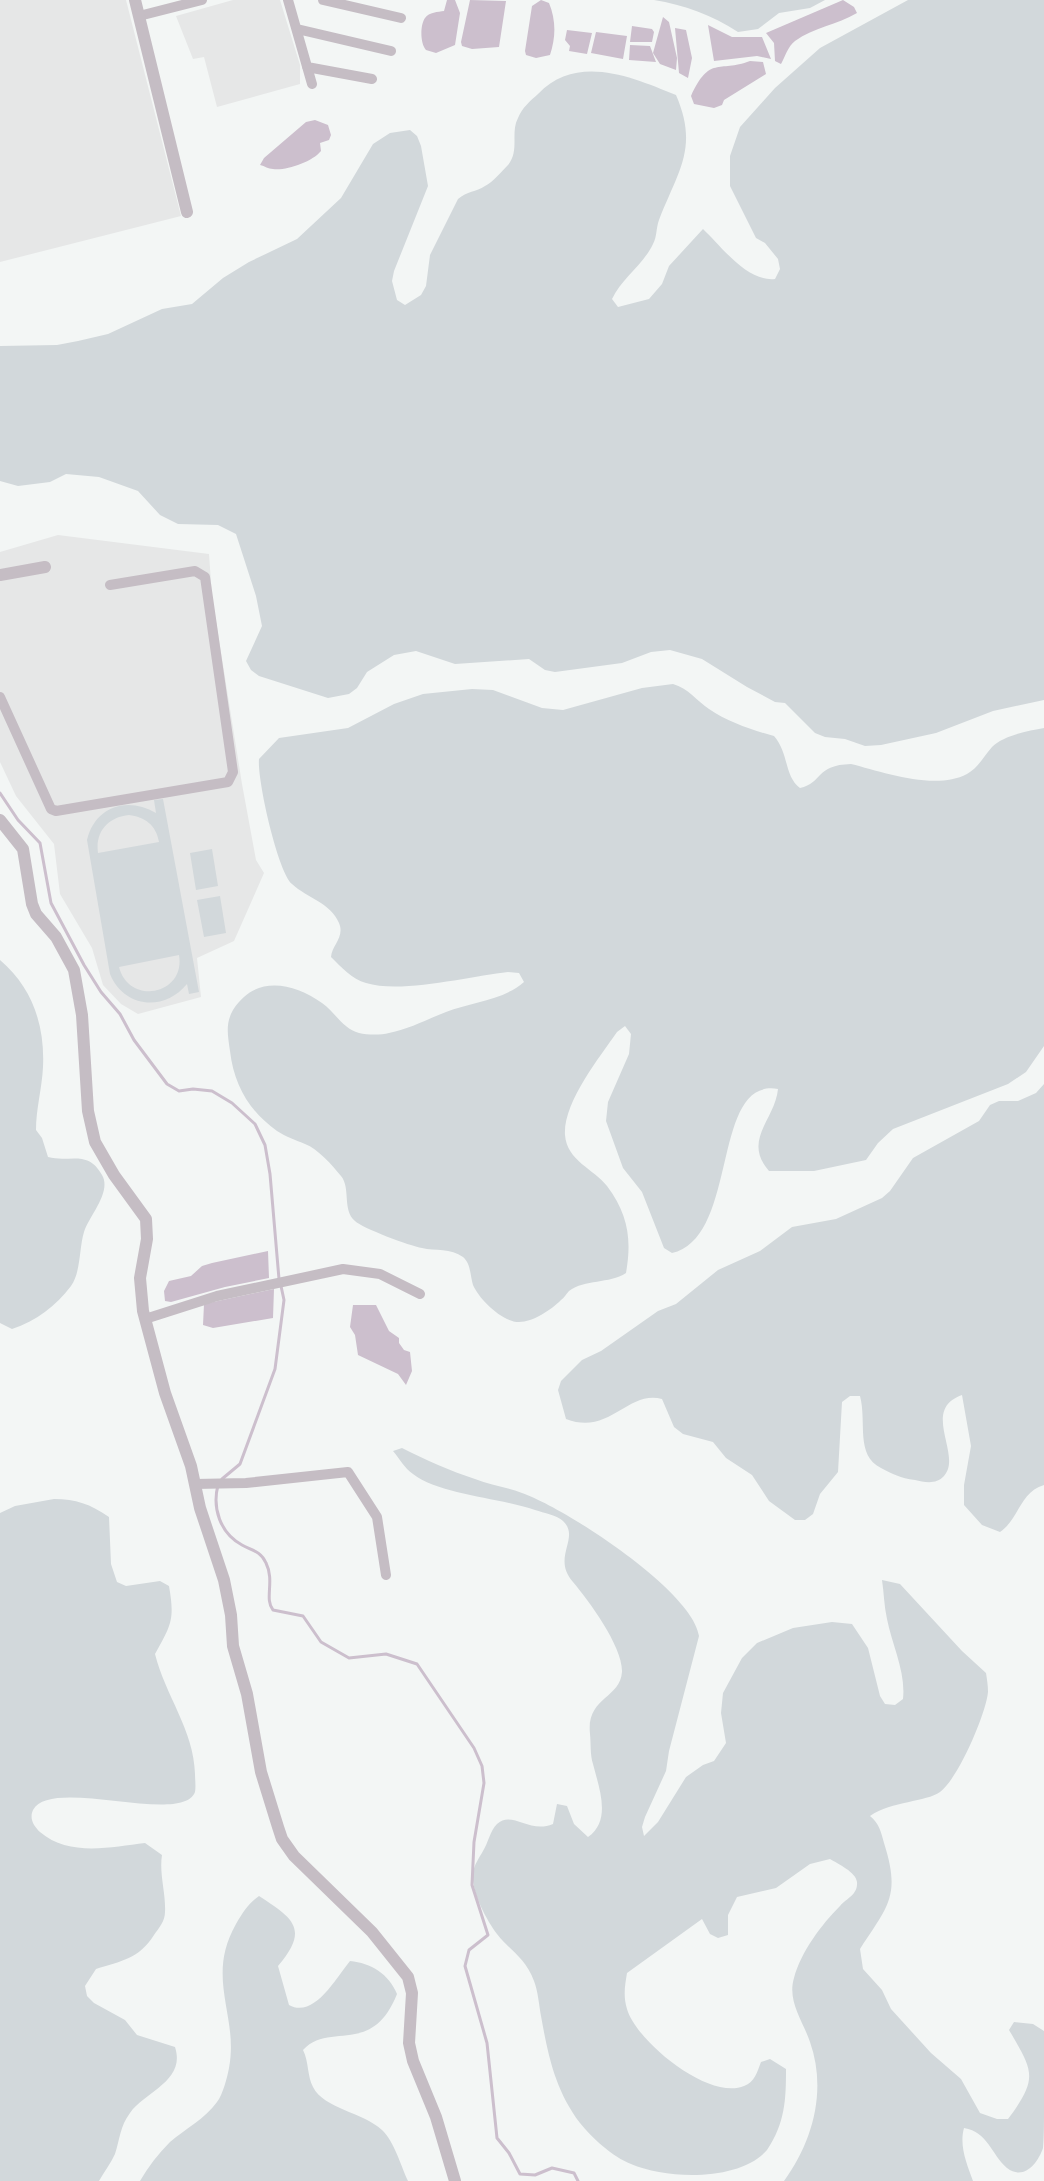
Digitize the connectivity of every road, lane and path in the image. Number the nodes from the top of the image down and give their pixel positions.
1 (135, 0) edge
2 (202, 0) edge
3 (288, 0) edge
4 (323, 0) edge
5 (139, 16) junction
6 (401, 18) dead end
7 (297, 29) junction
8 (391, 51) dead end
9 (307, 67) junction
10 (372, 79) dead end
11 (312, 84) dead end
12 (187, 212) dead end
13 (45, 567) dead end
14 (0, 575) edge
15 (110, 585) dead end
16 (0, 697) edge
17 (0, 820) edge
18 (420, 1294) dead end
19 (145, 1319) junction
20 (195, 1484) junction
21 (386, 1575) dead end
22 (455, 2181) edge

1 - 5 street
2 - 5 street
3 - 7 street
4 - 6 street
5 - 12 street
7 - 8 street
7 - 9 street
9 - 10 street
9 - 11 street
13 - 14 street
15 - 16 street
17 - 19 street
18 - 19 street
19 - 20 street
20 - 21 street
20 - 22 street

